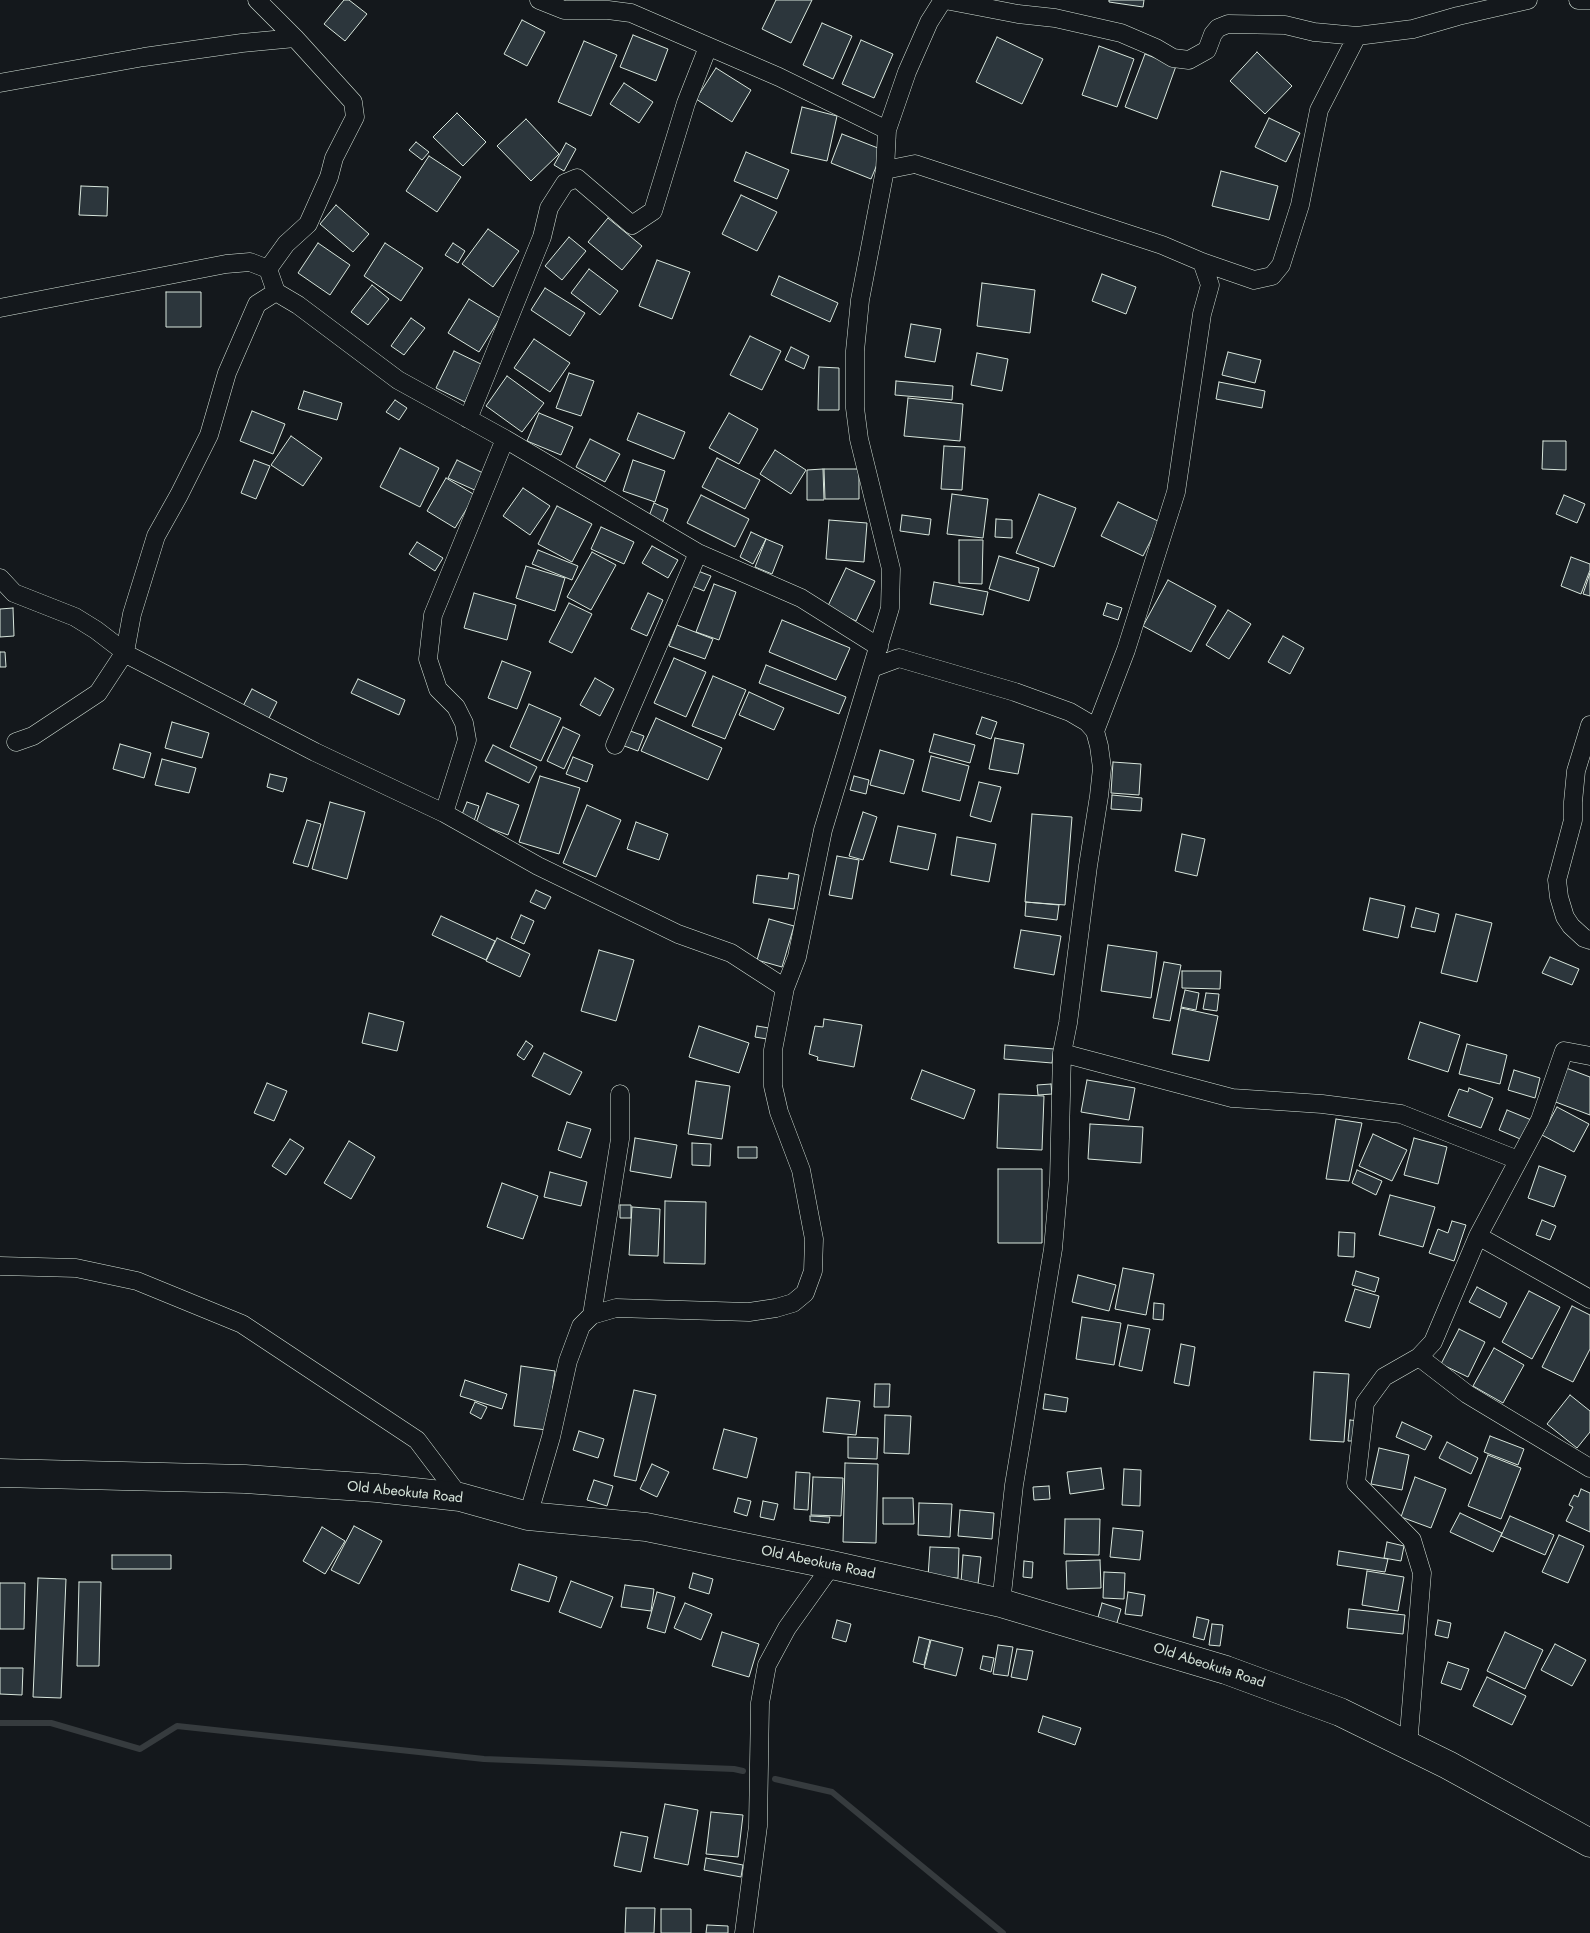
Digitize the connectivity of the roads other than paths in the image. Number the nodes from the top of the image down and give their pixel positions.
1 (257, 0) edge
2 (539, 0) edge
3 (944, 0) edge
4 (1528, 0) edge
5 (1578, 0) edge
6 (1590, 0) edge
7 (636, 7) edge
8 (1357, 36) junction
9 (295, 38) junction
10 (708, 47) junction
11 (0, 83) edge
12 (887, 130) junction
13 (885, 170) junction
14 (1202, 262) junction
15 (268, 268) junction
16 (1231, 272) junction
17 (1210, 285) junction
18 (276, 292) junction
19 (0, 308) edge
20 (468, 419) junction
21 (505, 439) junction
22 (698, 553) junction
23 (0, 578) edge
24 (879, 647) junction
25 (125, 652) junction
26 (872, 668) junction
27 (1590, 725) edge
28 (1095, 731) junction
29 (16, 742) dead end
30 (615, 745) dead end
31 (444, 813) junction
32 (1590, 940) edge
33 (785, 988) junction
34 (1062, 1053) junction
35 (1590, 1056) edge
36 (620, 1094) dead end
37 (1518, 1160) junction
38 (1478, 1236) junction
39 (0, 1266) edge
40 (1590, 1299) edge
41 (592, 1315) junction
42 (1420, 1357) junction
43 (1590, 1468) edge
44 (0, 1473) edge
45 (460, 1497) junction
46 (528, 1516) junction
47 (832, 1565) junction
48 (1001, 1603) junction
49 (1408, 1746) junction
50 (1590, 1843) edge
51 (744, 1933) edge

1 - 9 street
2 - 7 street
3 - 8 street
3 - 12 street
4 - 8 street
5 - 6 street
7 - 10 street
8 - 16 street
9 - 11 street
9 - 15 street
10 - 12 street
10 - 20 street
12 - 13 street
13 - 14 street
13 - 24 street
14 - 16 street
14 - 17 street
15 - 18 street
15 - 19 street
16 - 17 street
17 - 28 street
18 - 20 street
18 - 25 street
20 - 21 street
21 - 22 street
21 - 31 street
22 - 24 street
22 - 30 street
23 - 25 street
24 - 26 street
25 - 29 street
25 - 31 street
26 - 28 street
26 - 33 street
27 - 32 street
28 - 34 street
31 - 33 street
33 - 41 street
34 - 37 street
34 - 48 street
35 - 37 street
36 - 41 street
37 - 38 street
38 - 40 street
38 - 42 street
39 - 45 street
41 - 46 street
42 - 43 street
42 - 49 street
44 - 45 highway, Old Abeokuta Road
45 - 46 highway, Old Abeokuta Road
46 - 47 highway, Old Abeokuta Road
47 - 48 highway, Old Abeokuta Road
47 - 51 street
48 - 49 highway, Old Abeokuta Road
49 - 50 highway, Old Abeokuta Road

